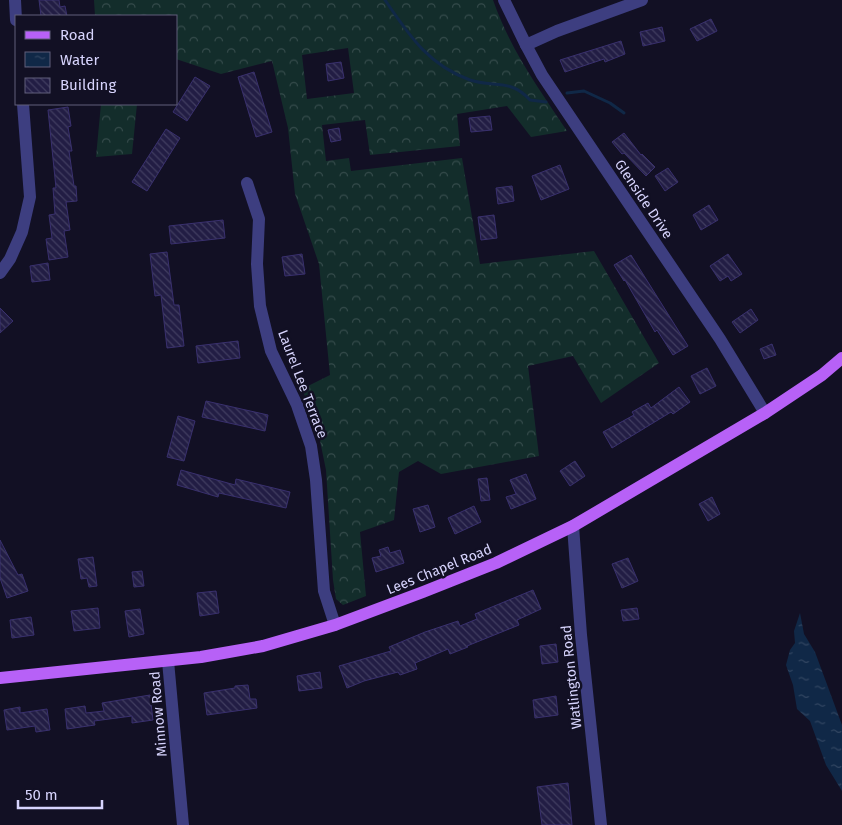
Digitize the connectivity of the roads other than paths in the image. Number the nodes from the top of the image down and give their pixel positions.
1 (14, 0) edge
2 (504, 0) edge
3 (642, 0) edge
4 (16, 15) edge
5 (526, 45) junction
6 (23, 105) edge
7 (247, 183) dead end
8 (0, 273) edge
9 (842, 358) edge
10 (765, 412) junction
11 (572, 526) junction
12 (335, 625) junction
13 (168, 661) junction
14 (0, 678) edge
15 (183, 825) edge
16 (601, 825) edge

1 - 4 street
2 - 5 street, Glenside Drive
3 - 5 street
5 - 10 street, Glenside Drive
6 - 8 street
7 - 12 street, Laurel Lee Terrace
9 - 10 main road, Lees Chapel Road
10 - 11 main road, Lees Chapel Road
11 - 12 main road, Lees Chapel Road
11 - 16 street, Watlington Road
12 - 13 main road, Lees Chapel Road
13 - 14 main road, Lees Chapel Road
13 - 15 street, Minnow Road

